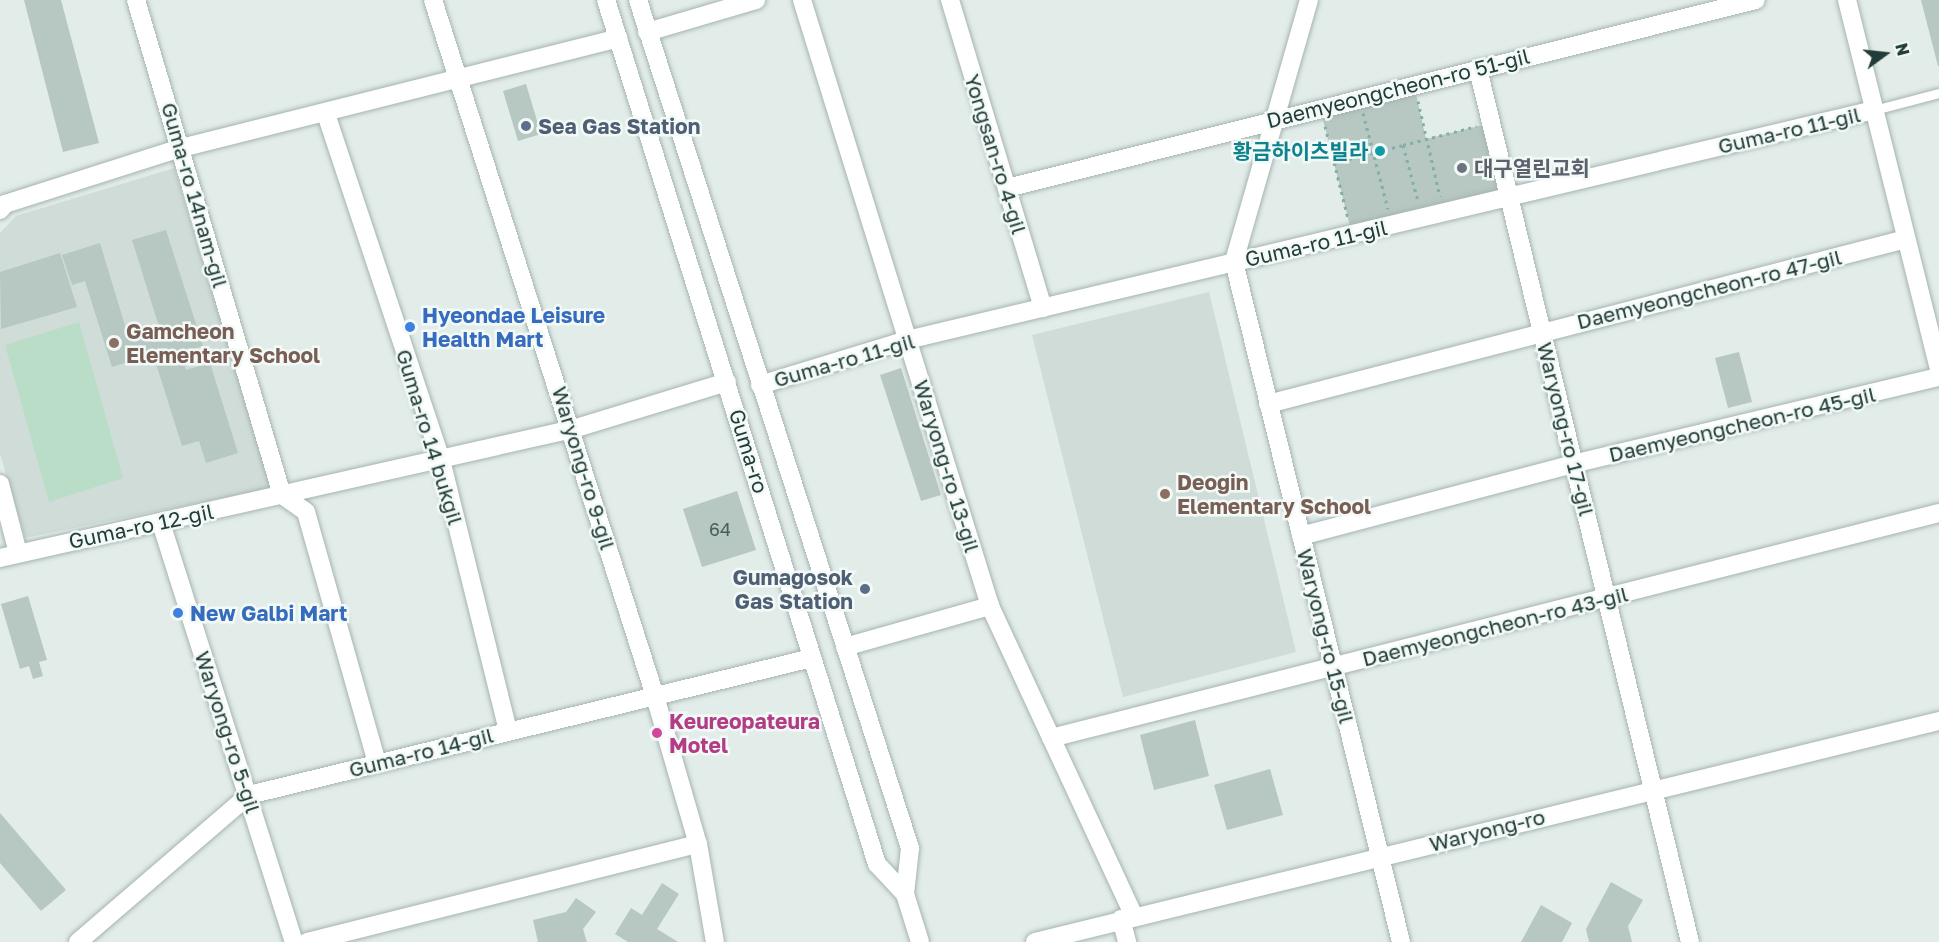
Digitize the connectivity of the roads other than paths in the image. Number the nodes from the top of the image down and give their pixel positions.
1 (136, 0) edge
2 (433, 0) edge
3 (606, 0) edge
4 (638, 0) edge
5 (756, 0) edge
6 (802, 0) edge
7 (950, 0) edge
8 (1309, 0) edge
9 (1756, 0) edge
10 (1846, 0) edge
11 (647, 32) junction
12 (618, 38) junction
13 (1478, 69) junction
14 (458, 80) junction
15 (1939, 93) edge
16 (1874, 110) junction
17 (326, 114) junction
18 (1274, 119) junction
19 (181, 148) junction
20 (1007, 188) junction
21 (1509, 197) junction
22 (0, 210) edge
23 (1906, 239) junction
24 (1233, 262) junction
25 (1043, 308) junction
26 (1542, 331) junction
27 (907, 340) junction
28 (1939, 368) edge
29 (1939, 377) edge
30 (728, 382) junction
31 (760, 385) junction
32 (1268, 404) junction
33 (573, 429) junction
34 (441, 460) junction
35 (1574, 464) junction
36 (0, 484) edge
37 (282, 495) junction
38 (1939, 513) edge
39 (161, 523) junction
40 (1301, 536) junction
41 (18, 553) junction
42 (0, 558) edge
43 (1608, 599) junction
44 (990, 606) junction
45 (845, 647) junction
46 (812, 658) junction
47 (1333, 666) junction
48 (654, 693) junction
49 (1939, 721) edge
50 (508, 730) junction
51 (1051, 738) junction
52 (377, 763) junction
53 (1654, 790) junction
54 (249, 795) junction
55 (698, 844) junction
56 (1380, 856) junction
57 (905, 894) junction
58 (1128, 917) junction
59 (78, 942) edge
60 (294, 942) edge
61 (307, 942) edge
62 (715, 942) edge
63 (920, 942) edge
64 (1035, 942) edge
65 (1127, 942) edge
66 (1401, 942) edge
67 (1690, 942) edge

1 - 19 street, Guma-ro 14nam-gil
2 - 14 street, Waryong-ro 9-gil
3 - 12 street, Guma-ro
4 - 11 street, Guma-ro
5 - 11 street
6 - 27 street, Waryong-ro 13-gil
7 - 20 street, Yongsan-ro 4-gil
8 - 18 street, Waryong-ro 15-gil
9 - 13 street, Daemyeongcheon-ro 51-gil
10 - 16 street
11 - 31 street, Guma-ro
12 - 14 street
12 - 30 street, Guma-ro
13 - 18 street, Daemyeongcheon-ro 51-gil
13 - 21 street, Waryong-ro 17-gil
14 - 17 street
14 - 33 street, Waryong-ro 9-gil
15 - 16 lane
16 - 21 street, Guma-ro 11-gil
16 - 23 street
17 - 19 street
17 - 34 street, Guma-ro 14 bukgil
18 - 20 street, Daemyeongcheon-ro 51-gil
18 - 24 street, Waryong-ro 15-gil
19 - 22 street
19 - 37 street, Guma-ro 14nam-gil
20 - 25 street, Yongsan-ro 4-gil
21 - 24 street, Guma-ro 11-gil
21 - 26 street, Waryong-ro 17-gil
23 - 26 street, Daemyeongcheon-ro 47-gil
23 - 28 street
24 - 25 street, Guma-ro 11-gil
24 - 32 street, Waryong-ro 15-gil
25 - 27 street, Guma-ro 11-gil
26 - 32 street, Daemyeongcheon-ro 47-gil
26 - 35 street, Waryong-ro 17-gil
27 - 31 street, Guma-ro 11-gil
27 - 44 street, Waryong-ro 13-gil
29 - 35 street, Daemyeongcheon-ro 45-gil
30 - 33 street, Guma-ro 12-gil
30 - 46 street, Guma-ro
31 - 45 street, Guma-ro
32 - 40 street, Waryong-ro 15-gil
33 - 34 street, Guma-ro 12-gil
33 - 48 street, Waryong-ro 9-gil
34 - 37 street, Guma-ro 12-gil
34 - 50 street, Guma-ro 14 bukgil
35 - 40 street, Daemyeongcheon-ro 45-gil
35 - 43 street, Waryong-ro 17-gil
36 - 41 street
37 - 39 street, Guma-ro 12-gil
37 - 52 street
38 - 43 street, Daemyeongcheon-ro 43-gil
39 - 41 street, Guma-ro 12-gil
39 - 54 street, Waryong-ro 5-gil
40 - 47 street, Waryong-ro 15-gil
41 - 42 street, Guma-ro 12-gil
43 - 47 street, Daemyeongcheon-ro 43-gil
43 - 53 street, Waryong-ro 17-gil
44 - 45 street
44 - 51 street, Waryong-ro 13-gil
45 - 57 street, Guma-ro
46 - 48 street, Guma-ro 14-gil
46 - 57 street, Guma-ro
47 - 51 street, Daemyeongcheon-ro 43-gil
47 - 56 street, Waryong-ro 15-gil
48 - 50 street, Guma-ro 14-gil
48 - 55 street, Waryong-ro 9-gil
49 - 53 street, Waryong-ro
50 - 52 street, Guma-ro 14-gil
51 - 58 street, Waryong-ro 13-gil
52 - 54 street, Guma-ro 14-gil
53 - 56 street, Waryong-ro
53 - 67 street, Waryong-ro 17-gil
54 - 59 street, Guma-ro 14-gil
54 - 60 street, Waryong-ro 5-gil
55 - 61 street
55 - 62 street, Waryong-ro 9-gil
56 - 58 street, Waryong-ro
56 - 66 street, Waryong-ro 15-gil
57 - 63 street, Guma-ro
58 - 64 street, Waryong-ro
58 - 65 street, Waryong-ro 13-gil

